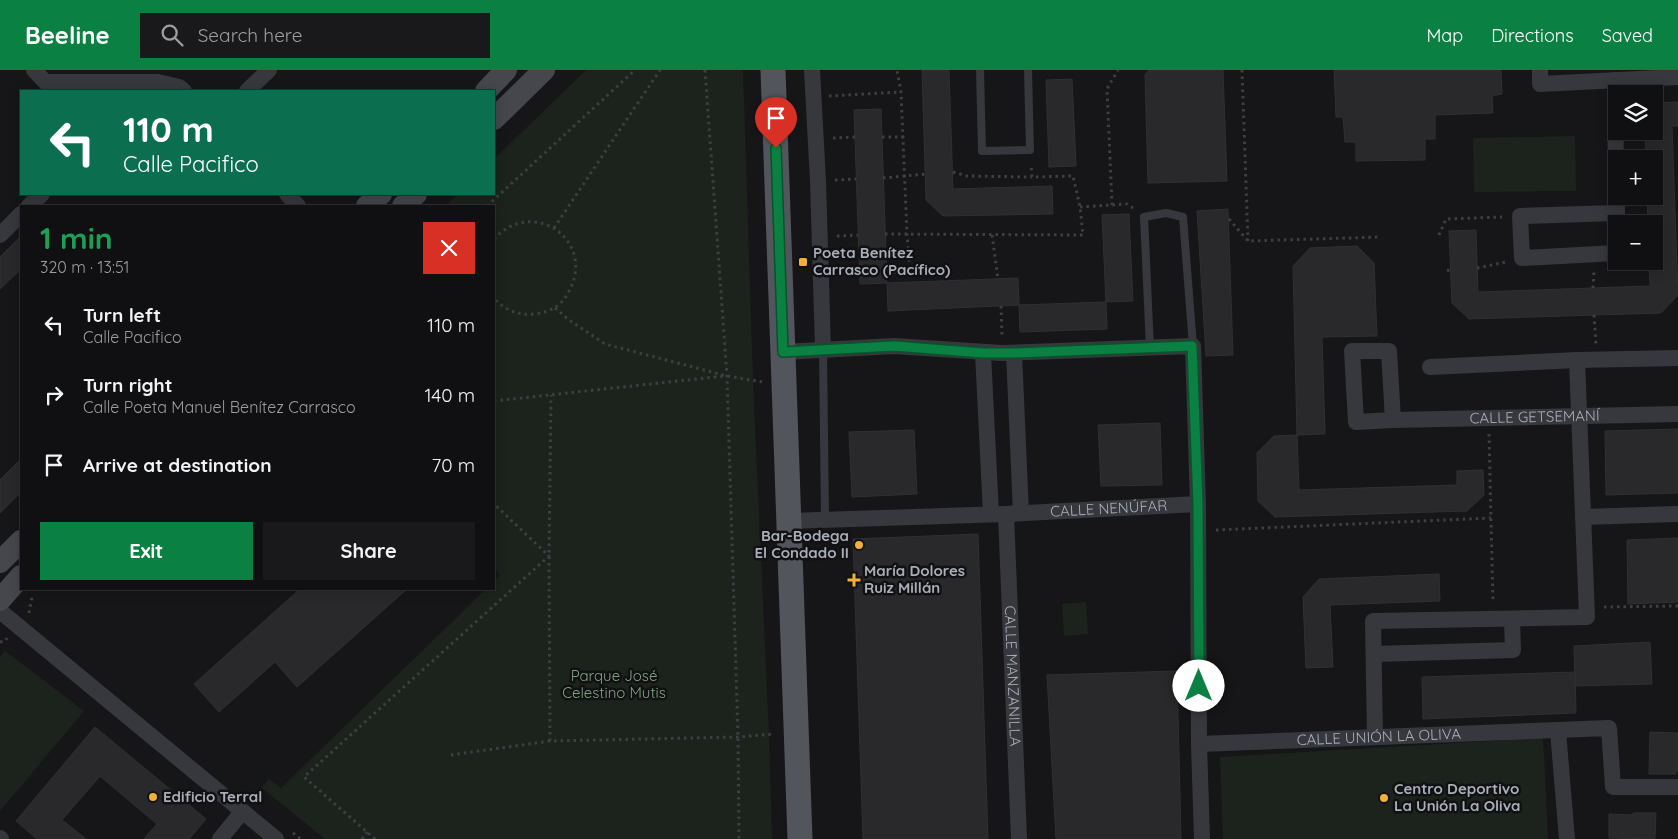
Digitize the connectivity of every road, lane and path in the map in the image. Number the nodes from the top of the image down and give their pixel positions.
1 (34, 70) edge
2 (268, 70) edge
3 (506, 70) edge
4 (544, 70) edge
5 (635, 70) edge
6 (660, 70) edge
7 (705, 70) edge
8 (773, 70) edge
9 (812, 70) edge
10 (897, 70) edge
11 (980, 70) edge
12 (1028, 70) edge
13 (1118, 70) edge
14 (1242, 70) edge
15 (1540, 70) edge
16 (1678, 77) edge
17 (1615, 80) junction
18 (153, 86) edge
19 (50, 87) edge
20 (183, 90) edge
21 (248, 90) edge
22 (487, 90) edge
23 (901, 92) junction
24 (813, 96) junction
25 (495, 118) edge
26 (882, 137) dead end
27 (904, 137) junction
28 (1030, 150) junction
29 (1616, 150) edge
30 (953, 172) dead end
31 (926, 174) dead end
32 (905, 176) junction
33 (1032, 176) junction
34 (883, 178) dead end
35 (41, 195) edge
36 (288, 195) edge
37 (379, 195) edge
38 (415, 195) edge
39 (30, 205) edge
40 (297, 205) edge
41 (368, 205) edge
42 (404, 205) edge
43 (488, 205) edge
44 (1112, 205) junction
45 (1080, 207) junction
46 (1617, 211) edge
47 (20, 215) edge
48 (1520, 216) junction
49 (1144, 217) junction
50 (1228, 219) dead end
51 (554, 228) junction
52 (885, 234) dead end
53 (907, 234) junction
54 (992, 234) junction
55 (0, 235) edge
56 (1439, 235) dead end
57 (495, 237) edge
58 (1380, 237) dead end
59 (1248, 241) junction
60 (1608, 253) edge
61 (1522, 258) junction
62 (1477, 268) dead end
63 (887, 273) dead end
64 (998, 279) dead end
65 (495, 299) edge
66 (1001, 306) dead end
67 (556, 308) junction
68 (1594, 315) dead end
69 (1192, 346) junction
70 (1150, 348) junction
71 (823, 349) junction
72 (783, 352) junction
73 (983, 353) junction
74 (1008, 353) junction
75 (1678, 358) edge
76 (1577, 360) junction
77 (1597, 360) junction
78 (1430, 367) dead end
79 (727, 376) junction
80 (784, 384) junction
81 (551, 395) junction
82 (495, 401) edge
83 (1678, 414) edge
84 (1579, 416) junction
85 (1488, 418) junction
86 (1393, 420) junction
87 (1198, 504) junction
88 (495, 505) edge
89 (1006, 514) junction
90 (1678, 514) edge
91 (1583, 517) junction
92 (1491, 518) junction
93 (825, 519) junction
94 (788, 521) junction
95 (1198, 530) junction
96 (20, 543) edge
97 (549, 556) junction
98 (0, 562) edge
99 (20, 577) edge
100 (33, 590) edge
101 (0, 600) edge
102 (1678, 606) edge
103 (1586, 607) junction
104 (0, 611) edge
105 (29, 614) dead end
106 (1512, 618) junction
107 (1493, 619) junction
108 (6, 639) dead end
109 (0, 642) edge
110 (1374, 654) junction
111 (1558, 731) junction
112 (796, 732) junction
113 (1375, 737) junction
114 (738, 738) junction
115 (550, 741) junction
116 (1199, 744) junction
117 (451, 755) dead end
118 (1678, 788) edge
119 (242, 812) junction
120 (367, 832) junction
121 (220, 839) edge
122 (276, 839) edge
123 (362, 839) edge
124 (375, 839) edge
125 (739, 839) edge
126 (800, 839) edge
127 (1019, 839) edge
128 (1202, 839) edge
129 (1567, 839) edge

1 - 19 street
2 - 21 street
3 - 22 main road
4 - 25 main road
5 - 43 path
6 - 51 path
7 - 79 path
8 - 72 main road
9 - 24 street
10 - 23 path
11 - 28 lane
12 - 28 lane
13 - 44 path
14 - 59 path
15 - 17 street
16 - 17 street
17 - 29 street
18 - 19 street
18 - 20 street
23 - 24 path
23 - 27 path
24 - 71 street
26 - 27 path
27 - 32 path
28 - 33 path
30 - 33 path
31 - 32 path
32 - 34 path
32 - 53 path
33 - 45 path
35 - 39 street
36 - 40 street
37 - 41 main road
38 - 42 main road
44 - 45 path
44 - 49 path
45 - 54 path
46 - 48 street
47 - 55 street
48 - 56 path
48 - 61 street
49 - 69 lane
49 - 70 lane
50 - 59 path
51 - 57 path
51 - 67 path
52 - 53 path
53 - 54 path
53 - 63 path
54 - 64 path
58 - 59 path
60 - 61 street
61 - 62 path
65 - 67 path
66 - 74 path
67 - 79 path
68 - 77 path
69 - 70 street
69 - 87 street
70 - 74 street
71 - 72 street
71 - 73 street
71 - 93 lane
72 - 80 main road
73 - 74 street
73 - 89 street, CALLE MANZANILLA
74 - 89 street, CALLE MANZANILLA
75 - 77 street
76 - 77 street
76 - 78 street
76 - 84 street
79 - 80 path
79 - 81 path
79 - 114 path
80 - 94 main road
81 - 82 path
81 - 97 path
83 - 84 street, CALLE GETSEMANÍ
84 - 85 street, CALLE GETSEMANÍ
84 - 91 street
85 - 86 street, CALLE GETSEMANÍ
85 - 92 path
86 - 86 street, CALLE GETSEMANÍ
87 - 89 street, CALLE NENÚFAR
87 - 95 street
88 - 97 path
89 - 93 street, CALLE NENÚFAR
89 - 127 street, CALLE MANZANILLA
90 - 91 street
91 - 103 street
92 - 95 path
92 - 107 path
93 - 94 street, CALLE NENÚFAR
94 - 112 main road
95 - 116 street
96 - 98 main road
97 - 115 path
97 - 120 path
99 - 101 main road
100 - 105 path
102 - 103 path
103 - 106 street
104 - 119 street
106 - 107 street
106 - 110 street
107 - 110 street
108 - 109 path
110 - 113 street
111 - 113 street, CALLE UNIÓN LA OLIVA
111 - 118 street, CALLE UNIÓN LA OLIVA
111 - 129 street
112 - 114 path
112 - 126 main road
113 - 116 street, CALLE UNIÓN LA OLIVA
114 - 115 path
114 - 125 path
115 - 117 path
116 - 128 street
119 - 121 street
119 - 122 street
120 - 123 path
120 - 124 path

